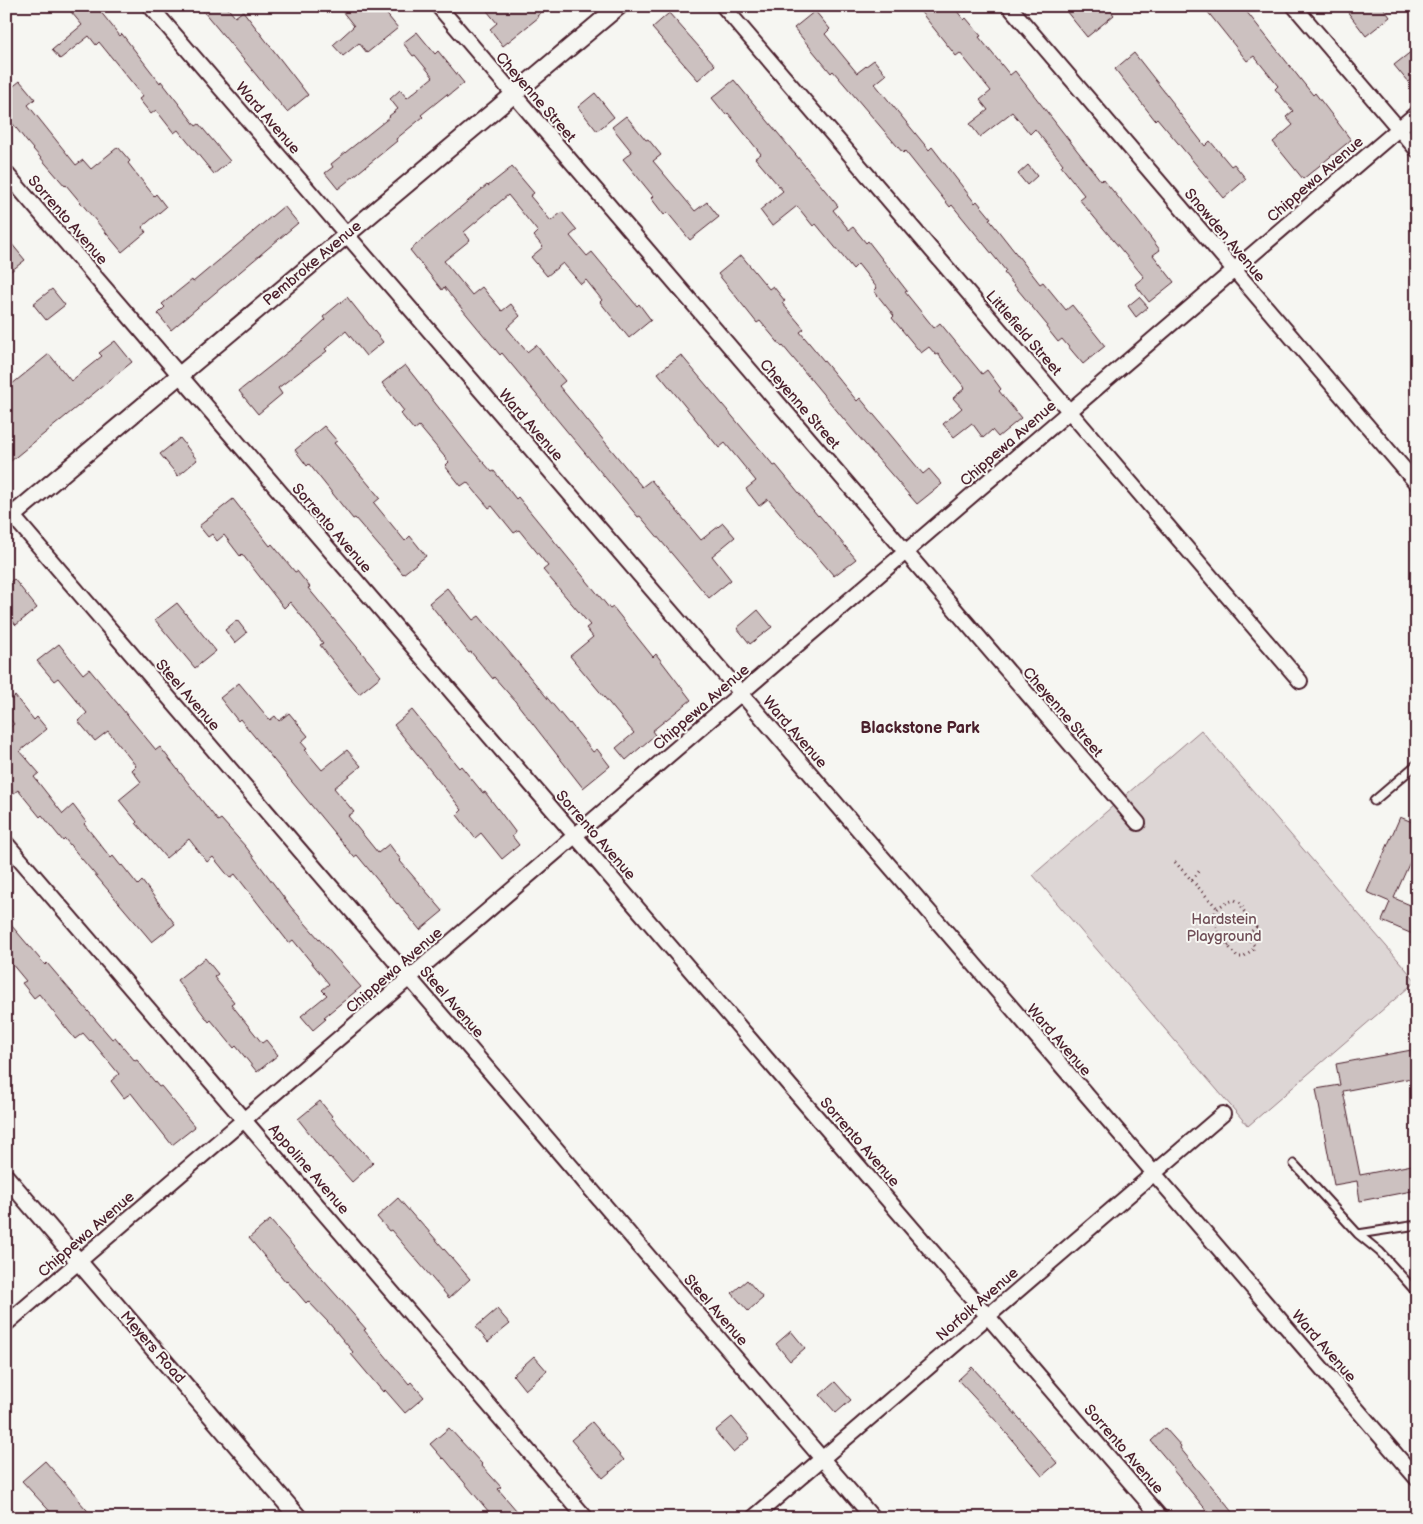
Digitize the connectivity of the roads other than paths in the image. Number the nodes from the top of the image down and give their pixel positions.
1 (150, 6) edge
2 (438, 6) edge
3 (619, 6) edge
4 (723, 6) edge
5 (1009, 6) edge
6 (1294, 6) edge
7 (513, 94) junction
8 (1417, 114) edge
9 (1399, 129) junction
10 (1417, 150) edge
11 (6, 173) edge
12 (346, 235) junction
13 (1234, 270) junction
14 (179, 375) junction
15 (1070, 411) junction
16 (1417, 484) edge
17 (8, 515) edge
18 (906, 552) junction
19 (1300, 681) dead end
20 (741, 694) junction
21 (1417, 764) edge
22 (1374, 801) dead end
23 (1138, 823) dead end
24 (575, 836) junction
25 (6, 843) edge
26 (410, 978) junction
27 (1223, 1114) dead end
28 (245, 1120) junction
29 (1294, 1164) dead end
30 (1153, 1174) junction
31 (6, 1177) edge
32 (1417, 1224) edge
33 (1358, 1234) junction
34 (79, 1262) junction
35 (1417, 1293) edge
36 (988, 1316) junction
37 (6, 1324) edge
38 (822, 1458) junction
39 (1417, 1479) edge
40 (299, 1518) edge
41 (586, 1518) edge
42 (753, 1518) edge
43 (873, 1518) edge
44 (1161, 1518) edge

1 - 12 street, Ward Avenue
2 - 7 street, Cheyenne Street
3 - 7 street, Pembroke Avenue
4 - 15 street, Littlefield Street
5 - 13 street, Snowden Avenue
6 - 9 street
7 - 12 street, Pembroke Avenue
7 - 18 street, Cheyenne Street
8 - 9 street, Chippewa Avenue
9 - 10 street
9 - 13 street, Chippewa Avenue
11 - 14 street, Sorrento Avenue
12 - 14 street, Pembroke Avenue
12 - 20 street, Ward Avenue
13 - 15 street, Chippewa Avenue
13 - 16 street, Snowden Avenue
14 - 17 street, Pembroke Avenue
14 - 24 street, Sorrento Avenue
15 - 18 street, Chippewa Avenue
15 - 19 street, Littlefield Street
17 - 26 street, Steel Avenue
18 - 20 street, Chippewa Avenue
18 - 23 street, Cheyenne Street
20 - 24 street, Chippewa Avenue
20 - 30 street, Ward Avenue
21 - 22 lane
24 - 26 street, Chippewa Avenue
24 - 36 street, Sorrento Avenue
25 - 28 street, Appoline Avenue
26 - 28 street, Chippewa Avenue
26 - 38 street, Steel Avenue
27 - 30 street, Norfolk Avenue
28 - 34 street, Chippewa Avenue
28 - 41 street, Appoline Avenue
29 - 33 lane
30 - 36 street, Norfolk Avenue
30 - 39 street, Ward Avenue
31 - 34 street, Meyers Road
32 - 33 lane
33 - 35 lane
34 - 37 street, Chippewa Avenue
34 - 40 street, Meyers Road
36 - 38 street, Norfolk Avenue
36 - 44 street, Sorrento Avenue
38 - 42 street, Norfolk Avenue
38 - 43 street, Steel Avenue

